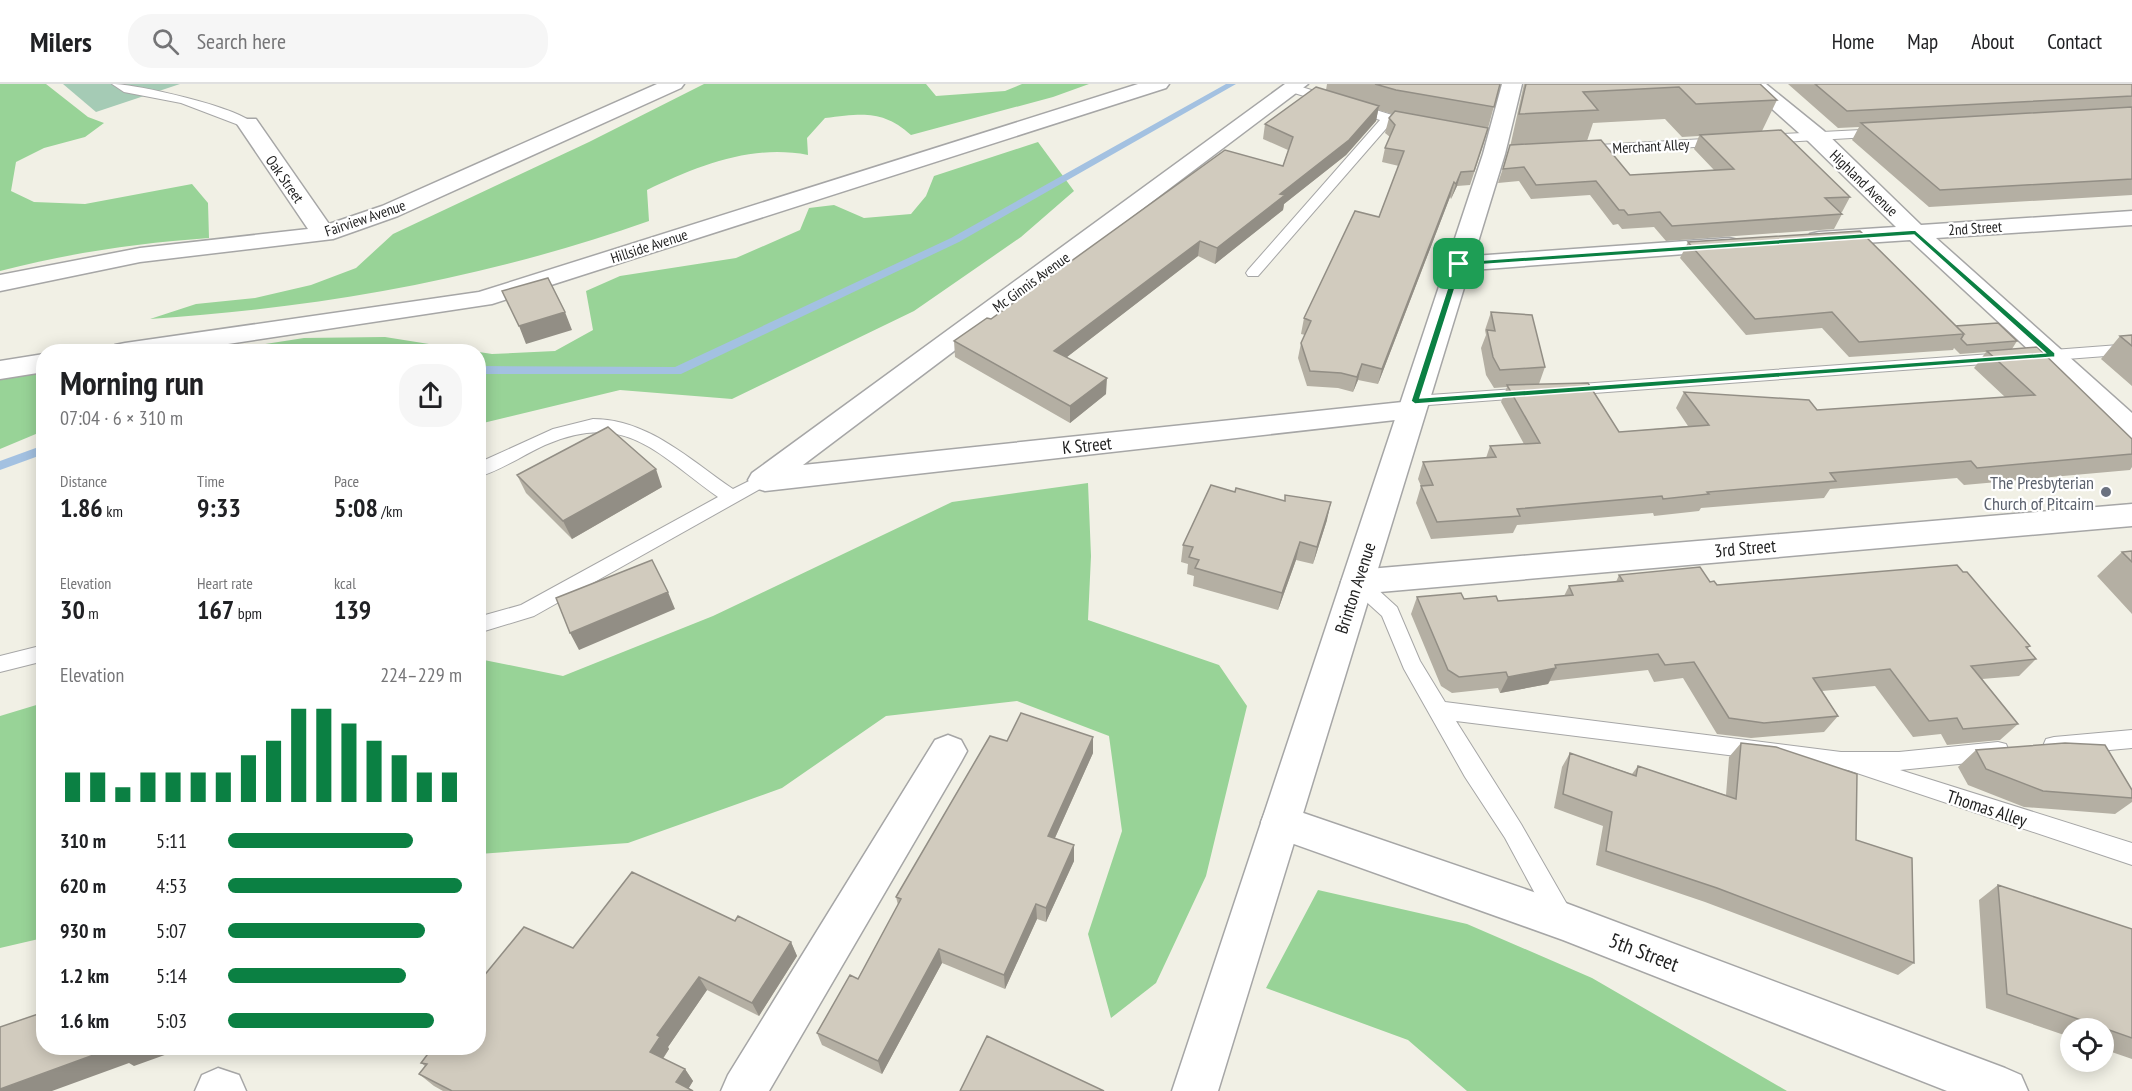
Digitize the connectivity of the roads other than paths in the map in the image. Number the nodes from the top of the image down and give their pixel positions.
1 (118, 84) edge
2 (182, 84) edge
3 (674, 84) edge
4 (1160, 84) edge
5 (1512, 84) edge
6 (1754, 84) edge
7 (1295, 86) edge
8 (184, 100) junction
9 (1388, 119) junction
10 (248, 124) joint
11 (1421, 125) edge
12 (1898, 132) edge
13 (1816, 136) junction
14 (1565, 150) edge
15 (2132, 218) edge
16 (1915, 232) junction
17 (324, 234) junction
18 (1798, 240) edge
19 (1751, 244) edge
20 (1459, 264) junction
21 (1253, 273) dead end
22 (0, 283) edge
23 (172, 344) edge
24 (2132, 349) edge
25 (2032, 356) junction
26 (36, 364) edge
27 (0, 370) edge
28 (1413, 406) junction
29 (2132, 429) edge
30 (486, 467) edge
31 (763, 480) junction
32 (732, 497) junction
33 (2132, 515) edge
34 (1357, 582) junction
35 (486, 623) edge
36 (36, 655) edge
37 (0, 664) edge
38 (1438, 710) junction
39 (2132, 739) edge
40 (2039, 747) edge
41 (2015, 750) edge
42 (948, 752) dead end
43 (1841, 761) junction
44 (1280, 822) junction
45 (2132, 854) edge
46 (1563, 921) junction
47 (218, 1091) edge
48 (223, 1091) edge
49 (744, 1091) edge
50 (1195, 1091) edge
51 (2005, 1091) edge

1 - 8 lane
2 - 8 lane
3 - 17 street, Fairview Avenue
4 - 23 street, Hillside Avenue
5 - 20 street, Brinton Avenue
6 - 13 street, Highland Avenue
7 - 9 lane
7 - 31 street, Mc Ginnis Avenue
8 - 10 lane
9 - 11 lane
9 - 21 lane
10 - 17 street, Oak Street
12 - 13 lane, Merchant Alley
13 - 14 lane, Merchant Alley
13 - 16 street, Highland Avenue
15 - 16 street, 2nd Street
16 - 18 street, 2nd Street
16 - 25 street, Highland Avenue
17 - 22 street, Fairview Avenue
19 - 20 street
20 - 28 street, Brinton Avenue
24 - 25 lane
25 - 28 lane
25 - 29 street, Highland Avenue
26 - 27 street
28 - 31 street, K Street
28 - 34 street, Brinton Avenue
30 - 32 lane
31 - 32 lane
32 - 35 lane
33 - 34 street, 3rd Street
34 - 38 lane
34 - 44 street, Brinton Avenue
36 - 37 lane
38 - 43 lane
38 - 46 lane
39 - 40 lane
41 - 43 lane
42 - 49 street
43 - 45 lane, Thomas Alley
44 - 46 street, 5th Street
44 - 50 street, Brinton Avenue
46 - 51 street, 5th Street
47 - 48 street

